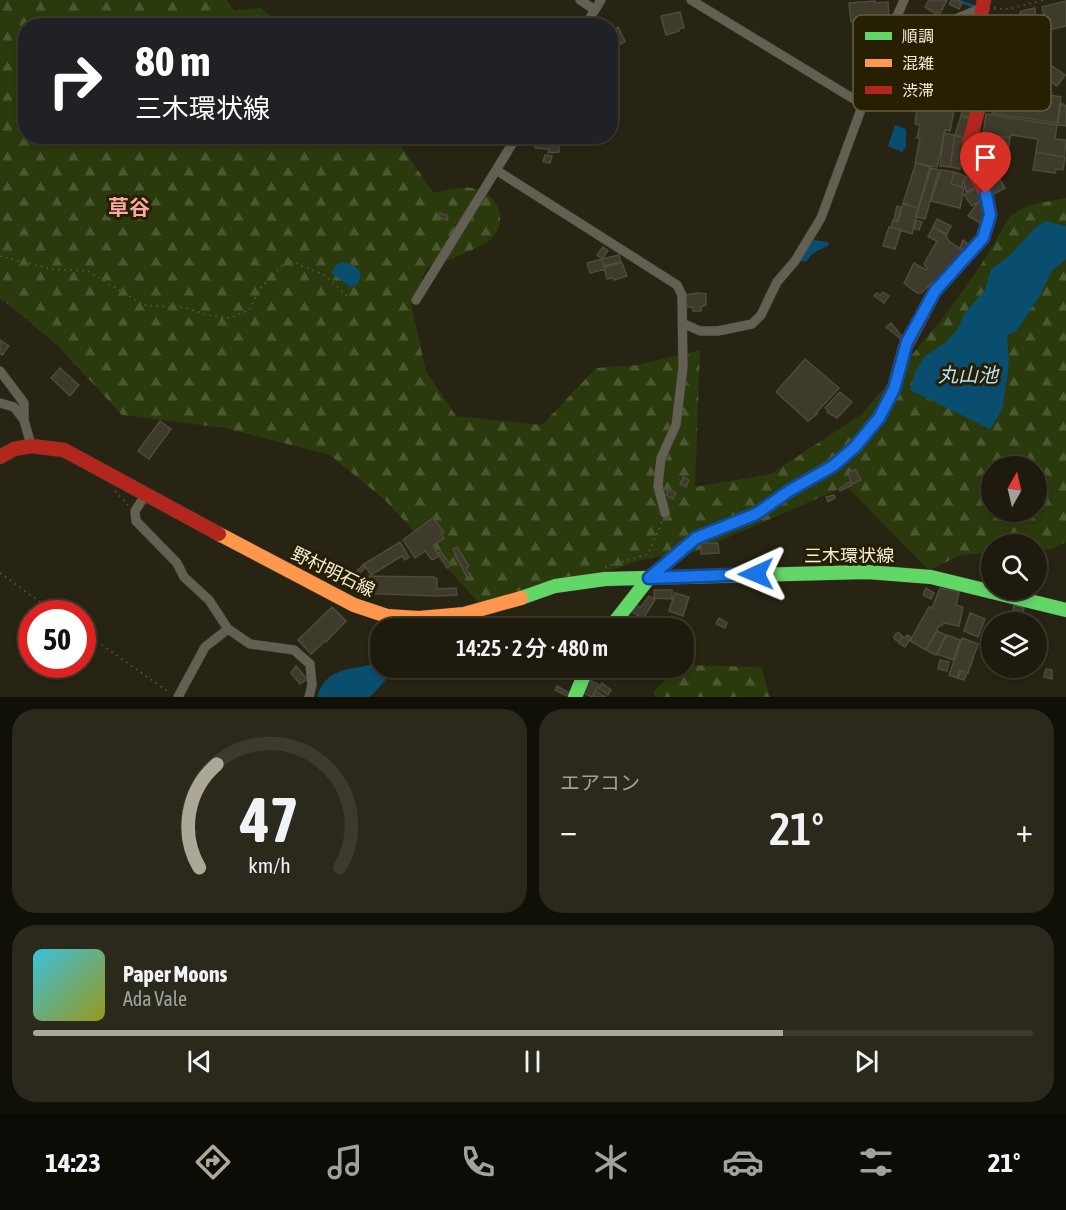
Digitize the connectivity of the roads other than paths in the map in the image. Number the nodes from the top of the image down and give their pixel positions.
1 (579, 0) edge
2 (601, 0) edge
3 (691, 0) edge
4 (904, 0) edge
5 (983, 4) edge
6 (595, 10) junction
7 (897, 15) edge
8 (961, 15) edge
9 (590, 18) edge
10 (853, 99) edge
11 (860, 111) edge
12 (978, 111) edge
13 (512, 144) edge
14 (496, 170) junction
15 (416, 300) dead end
16 (682, 324) junction
17 (0, 371) edge
18 (0, 403) edge
19 (24, 420) junction
20 (31, 445) junction
21 (0, 456) edge
22 (146, 494) junction
23 (665, 513) road end
24 (649, 578) junction
25 (1066, 610) edge
26 (618, 618) edge
27 (228, 628) junction
28 (583, 678) edge
29 (177, 697) edge
30 (309, 697) edge
31 (575, 697) edge

1 - 6 street
2 - 6 street
3 - 10 street
4 - 7 street
5 - 8 street
6 - 9 street
11 - 16 street
12 - 24 main road
13 - 14 street
14 - 15 street
14 - 16 street
16 - 23 street
17 - 19 street
18 - 19 street
19 - 20 street
20 - 21 main road, 野村明石線
20 - 22 main road, 野村明石線
22 - 24 main road, 野村明石線
22 - 27 street
24 - 25 main road, 三木環状線
24 - 26 main road
27 - 29 street
27 - 30 street
28 - 31 main road

